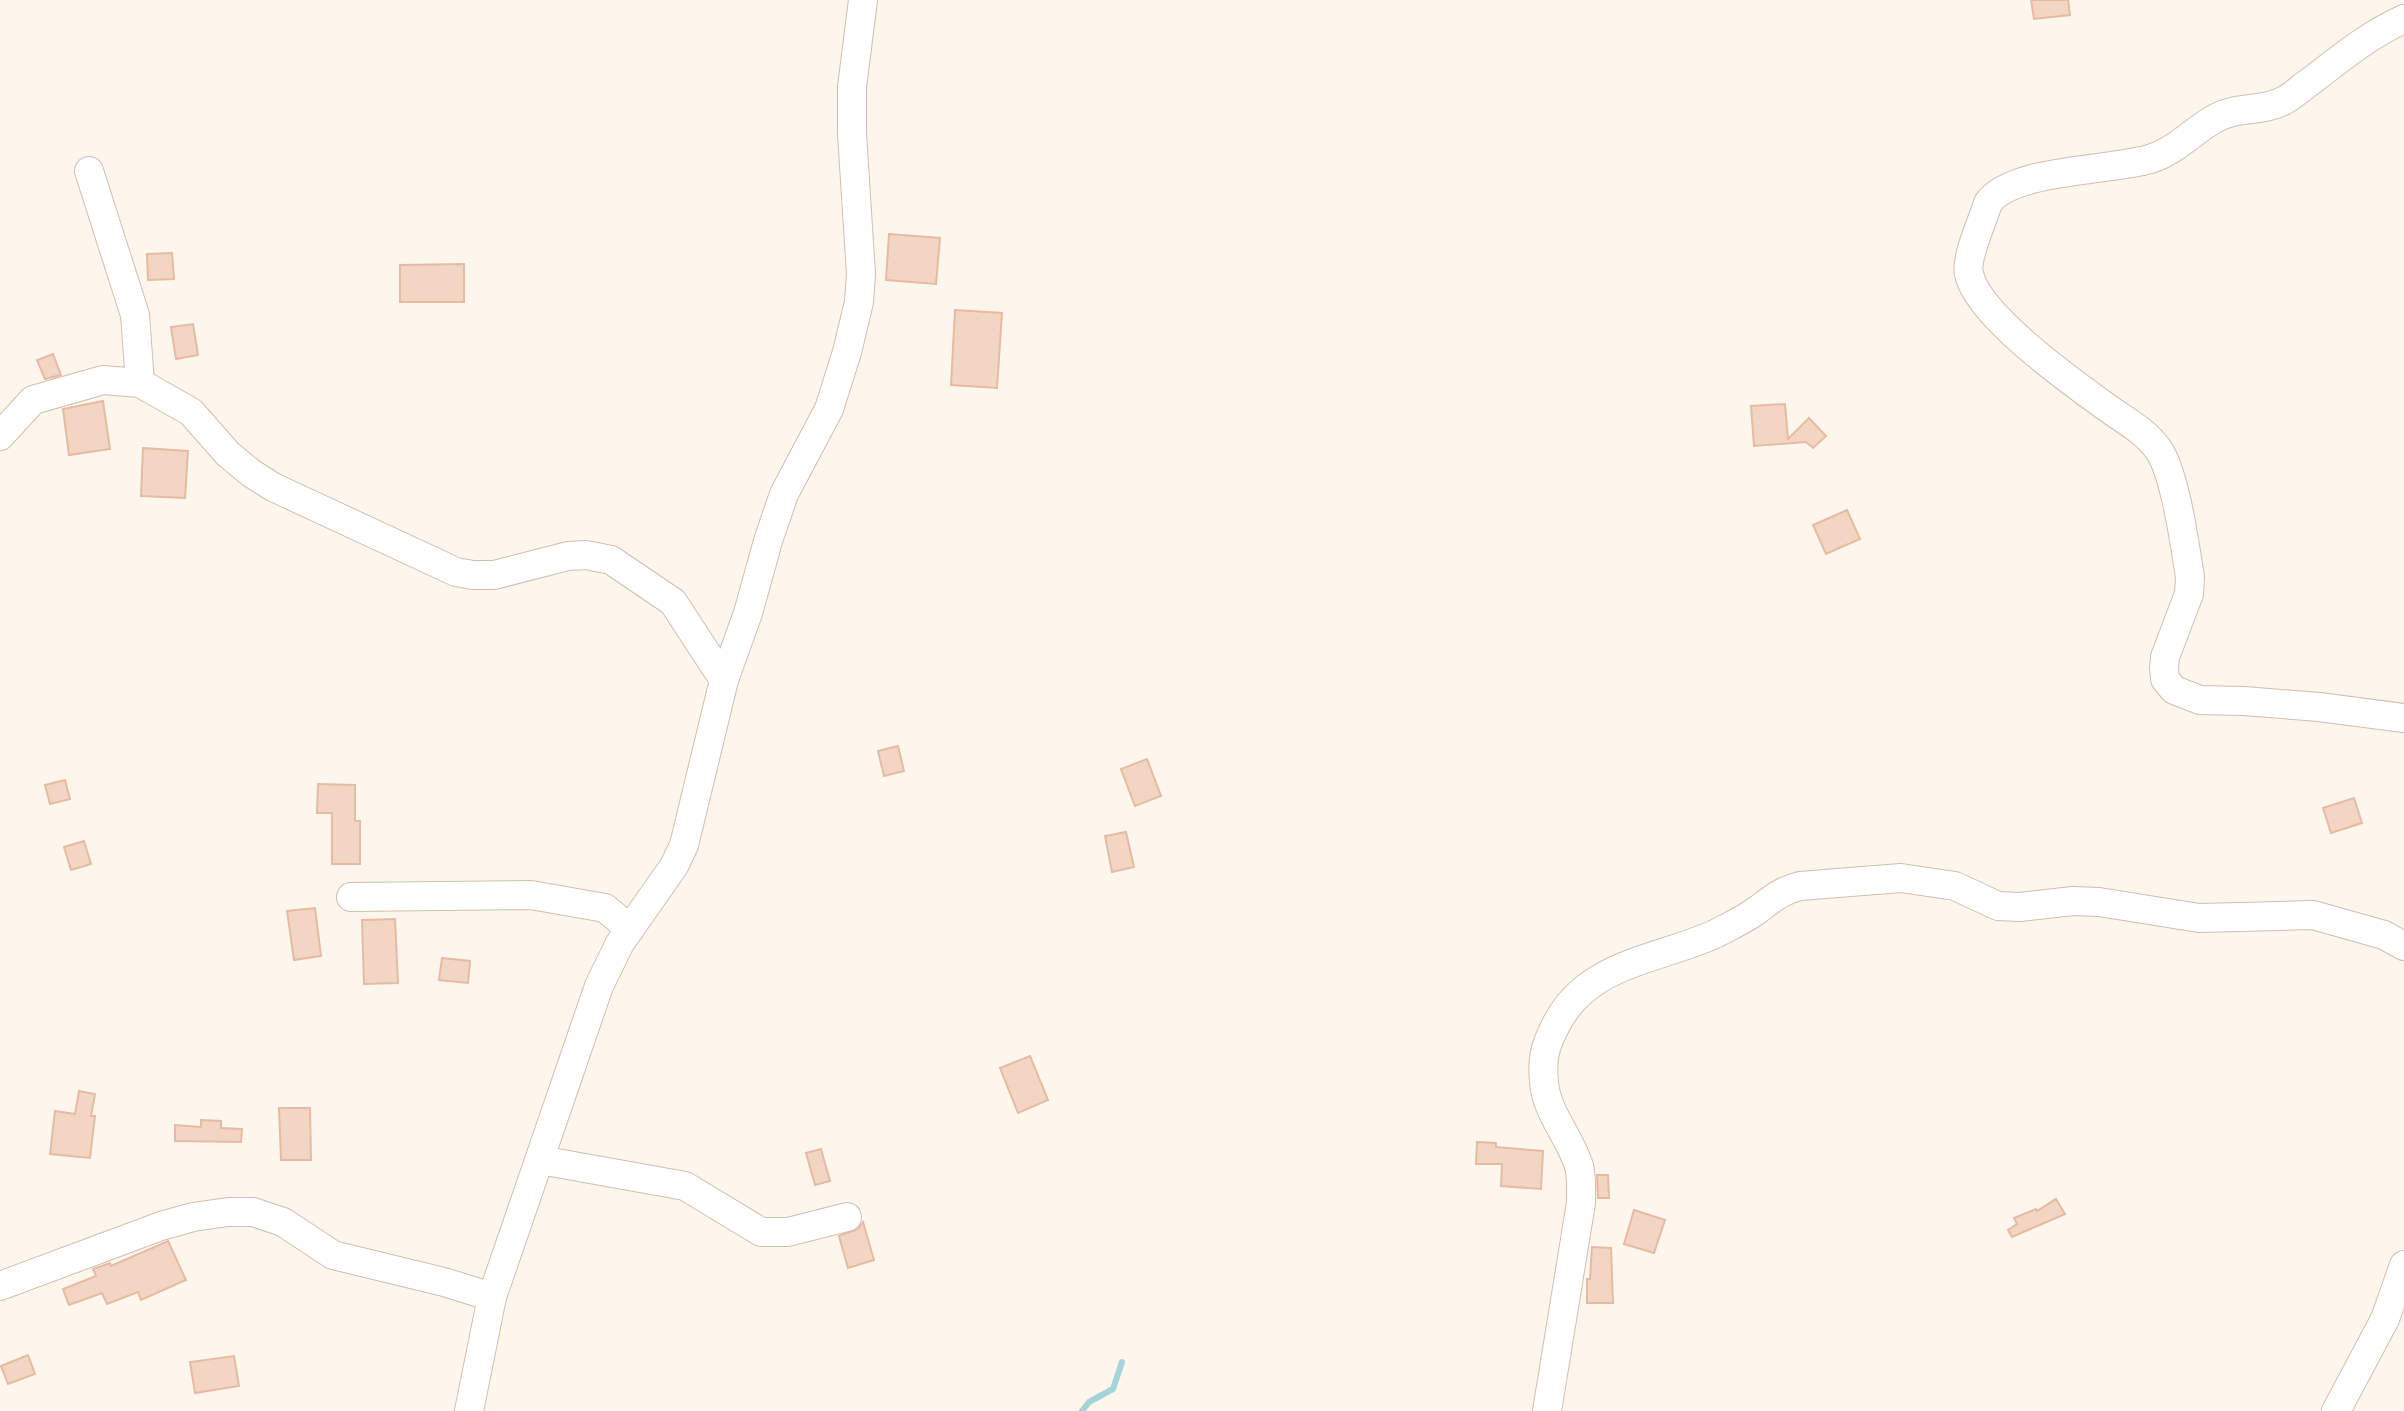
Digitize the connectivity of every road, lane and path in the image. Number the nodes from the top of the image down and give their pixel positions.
1 (863, 0) edge
2 (2404, 19) edge
3 (89, 171) dead end
4 (140, 383) junction
5 (0, 436) edge
6 (724, 680) junction
7 (2404, 718) edge
8 (351, 897) dead end
9 (630, 929) junction
10 (2404, 946) edge
11 (540, 1160) junction
12 (847, 1217) dead end
13 (2404, 1265) edge
14 (0, 1286) edge
15 (492, 1297) junction
16 (469, 1411) edge
17 (1547, 1411) edge
18 (2336, 1411) edge

1 - 6 street
2 - 7 street
3 - 4 street
4 - 5 street
4 - 6 street
6 - 9 street
8 - 9 street
9 - 11 street
10 - 17 street
11 - 12 street
11 - 15 street
13 - 18 street
14 - 15 street
15 - 16 street

